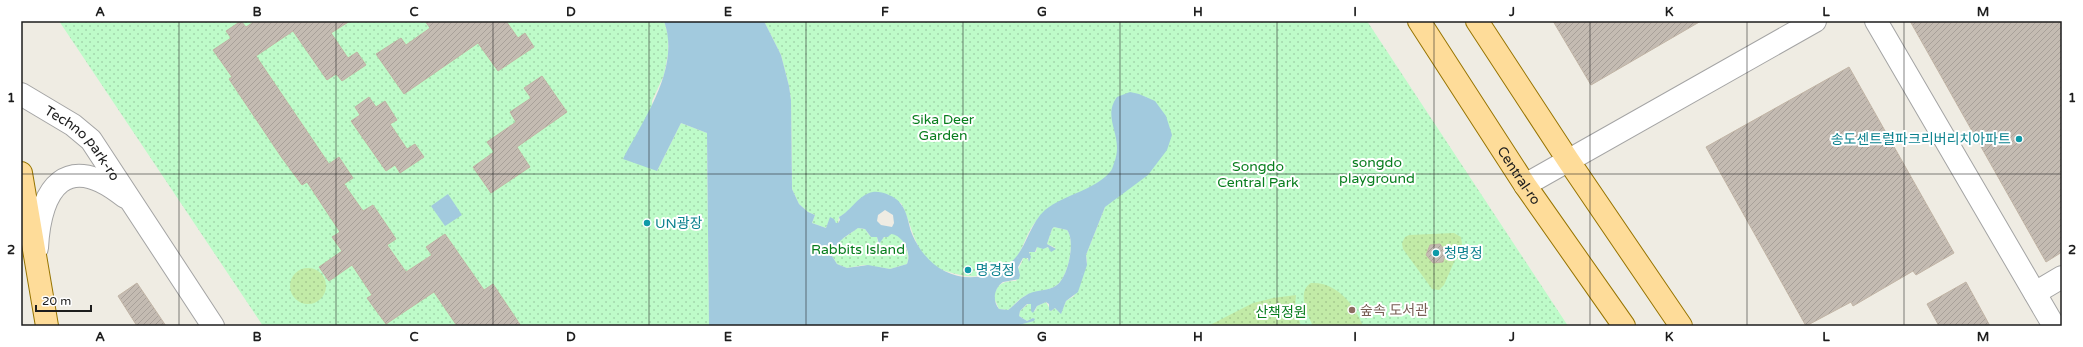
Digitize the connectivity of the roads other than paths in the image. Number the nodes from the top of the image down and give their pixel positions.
1 (1419, 21) edge
2 (1477, 21) edge
3 (1815, 21) edge
4 (1876, 21) edge
5 (21, 94) edge
6 (1568, 160) junction
7 (21, 173) edge
8 (1525, 185) junction
9 (133, 204) junction
10 (37, 265) junction
11 (2062, 276) edge
12 (2035, 293) junction
13 (46, 326) edge
14 (213, 326) edge
15 (1624, 326) edge
16 (1681, 326) edge
17 (2054, 326) edge

1 - 8 main road, Central-ro
2 - 6 main road
3 - 6 street
4 - 12 street
5 - 9 street, Techno park-ro
6 - 8 street
6 - 16 main road
7 - 10 main road
8 - 15 main road, Central-ro
9 - 10 street, Techno park-ro
9 - 14 street, Techno park-ro
10 - 13 main road
11 - 12 street
12 - 17 street

